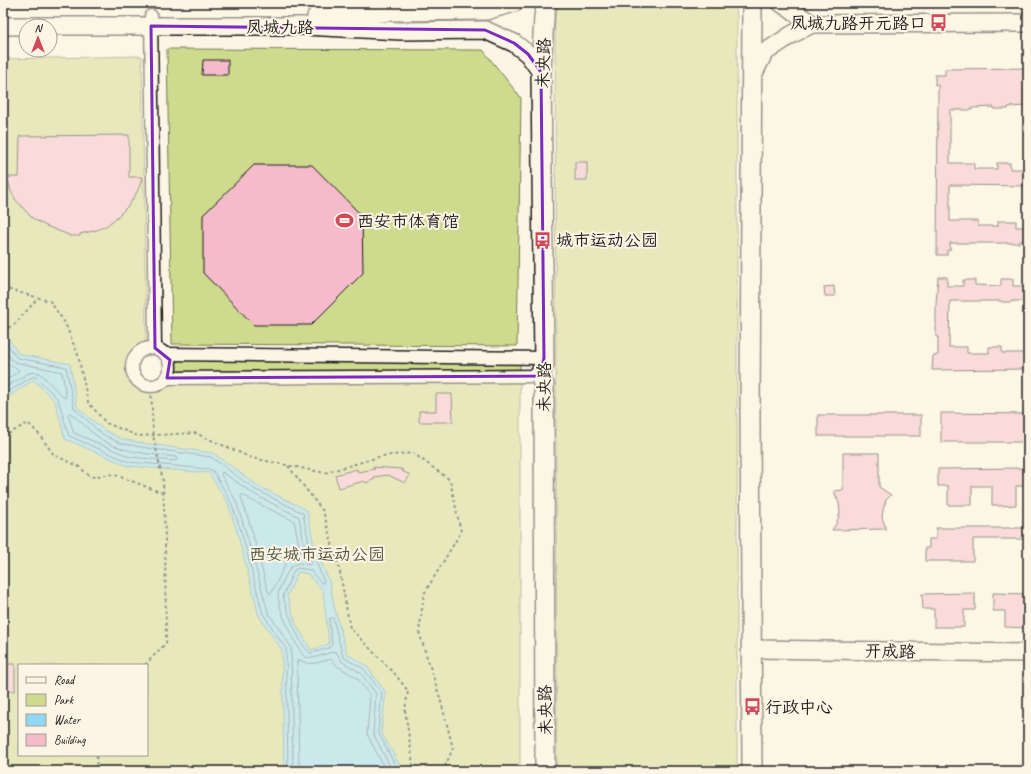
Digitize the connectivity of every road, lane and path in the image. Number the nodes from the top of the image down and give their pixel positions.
1 (514, 3) edge
2 (547, 3) edge
3 (752, 3) edge
4 (781, 3) edge
5 (3, 15) edge
6 (151, 21) junction
7 (1028, 23) edge
8 (812, 24) junction
9 (3, 26) edge
10 (542, 72) junction
11 (752, 77) junction
12 (3, 288) edge
13 (38, 298) junction
14 (3, 330) edge
15 (155, 348) junction
16 (166, 354) junction
17 (542, 367) junction
18 (167, 378) junction
19 (151, 386) junction
20 (153, 435) junction
21 (3, 437) edge
22 (287, 465) junction
23 (163, 493) junction
24 (752, 649) junction
25 (1028, 652) edge
26 (147, 664) edge
27 (545, 736) junction
28 (752, 742) junction
29 (97, 756) edge
30 (96, 771) edge
31 (412, 771) edge
32 (443, 771) edge
33 (545, 771) edge
34 (557, 771) edge
35 (737, 771) edge
36 (752, 771) edge

1 - 6 street, 凤城九路
2 - 10 main road, 未央路
3 - 11 main road
4 - 8 street
5 - 6 street, 凤城九路
6 - 9 street, 凤城九路
6 - 10 street, 凤城九路
6 - 15 street
7 - 8 street
8 - 11 street
10 - 17 main road, 未央路
11 - 24 main road
12 - 13 path
13 - 14 path
13 - 20 path
15 - 16 street
15 - 19 street
16 - 17 street
16 - 18 street
17 - 18 street
17 - 27 main road, 未央路
18 - 19 street
19 - 20 path
20 - 22 path
20 - 23 path
21 - 23 path
22 - 31 path
22 - 32 path
23 - 26 path
24 - 25 street, 开成路
24 - 28 main road
27 - 33 main road, 未央路
27 - 34 main road
28 - 35 main road
28 - 36 main road
29 - 30 path

